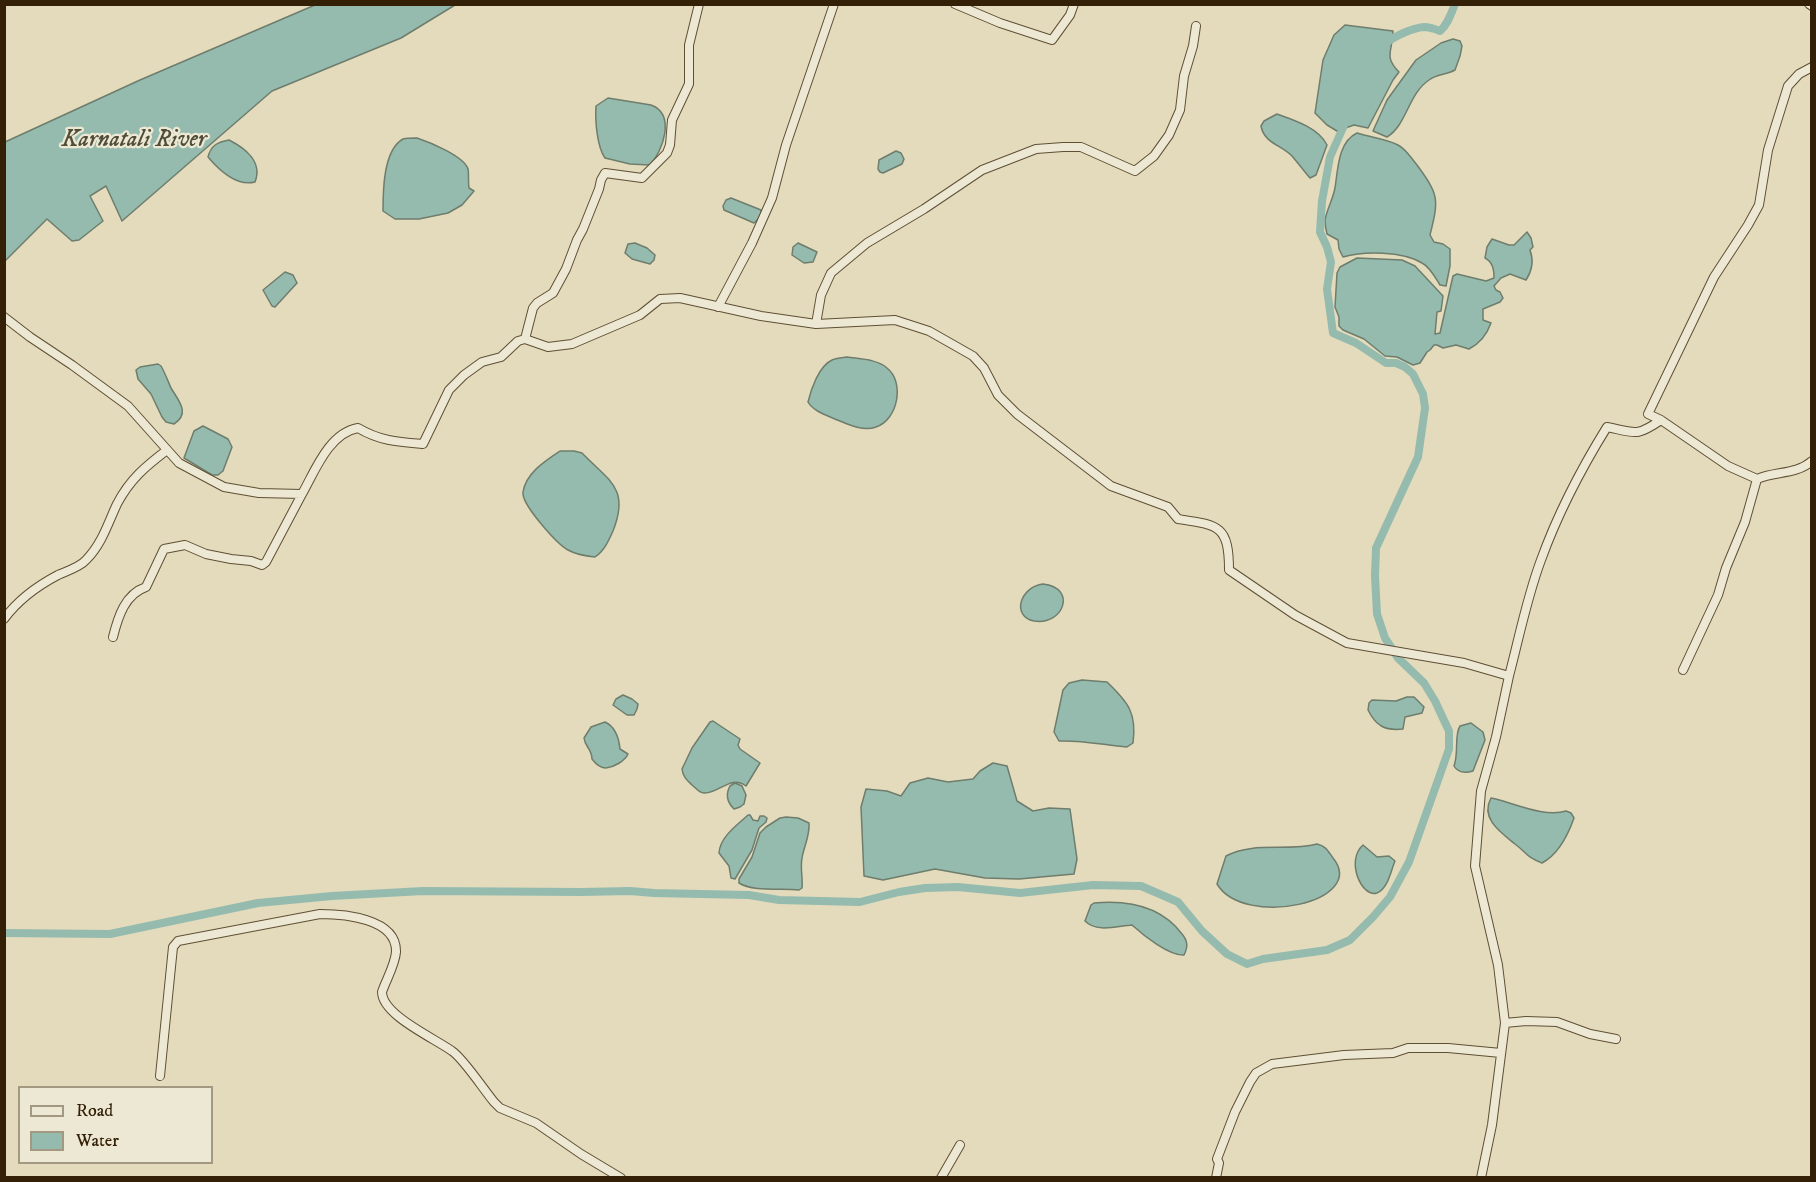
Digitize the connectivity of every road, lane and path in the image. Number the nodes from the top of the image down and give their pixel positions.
1 (699, 4) edge
2 (834, 4) edge
3 (955, 4) edge
4 (1074, 4) edge
5 (1196, 26) dead end
6 (1812, 67) edge
7 (718, 307) junction
8 (4, 317) edge
9 (816, 324) junction
10 (525, 339) junction
11 (1661, 420) junction
12 (167, 450) junction
13 (1812, 462) edge
14 (1757, 479) junction
15 (302, 494) junction
16 (4, 619) edge
17 (114, 637) dead end
18 (1683, 670) dead end
19 (1509, 676) junction
20 (1505, 1023) junction
21 (1616, 1039) dead end
22 (1501, 1053) junction
23 (160, 1076) dead end
24 (960, 1145) dead end
25 (621, 1178) edge
26 (941, 1178) edge
27 (1216, 1178) edge
28 (1481, 1178) edge

1 - 10 street
2 - 7 street
3 - 4 street
5 - 9 street
6 - 11 street
7 - 9 street
7 - 10 street
8 - 12 street
9 - 19 street
10 - 15 street
11 - 14 street
11 - 19 street
12 - 15 street
12 - 16 street
13 - 14 street
14 - 18 street
15 - 17 street
19 - 20 street
20 - 21 street
20 - 22 street
22 - 27 street
22 - 28 street
23 - 25 street
24 - 26 street

